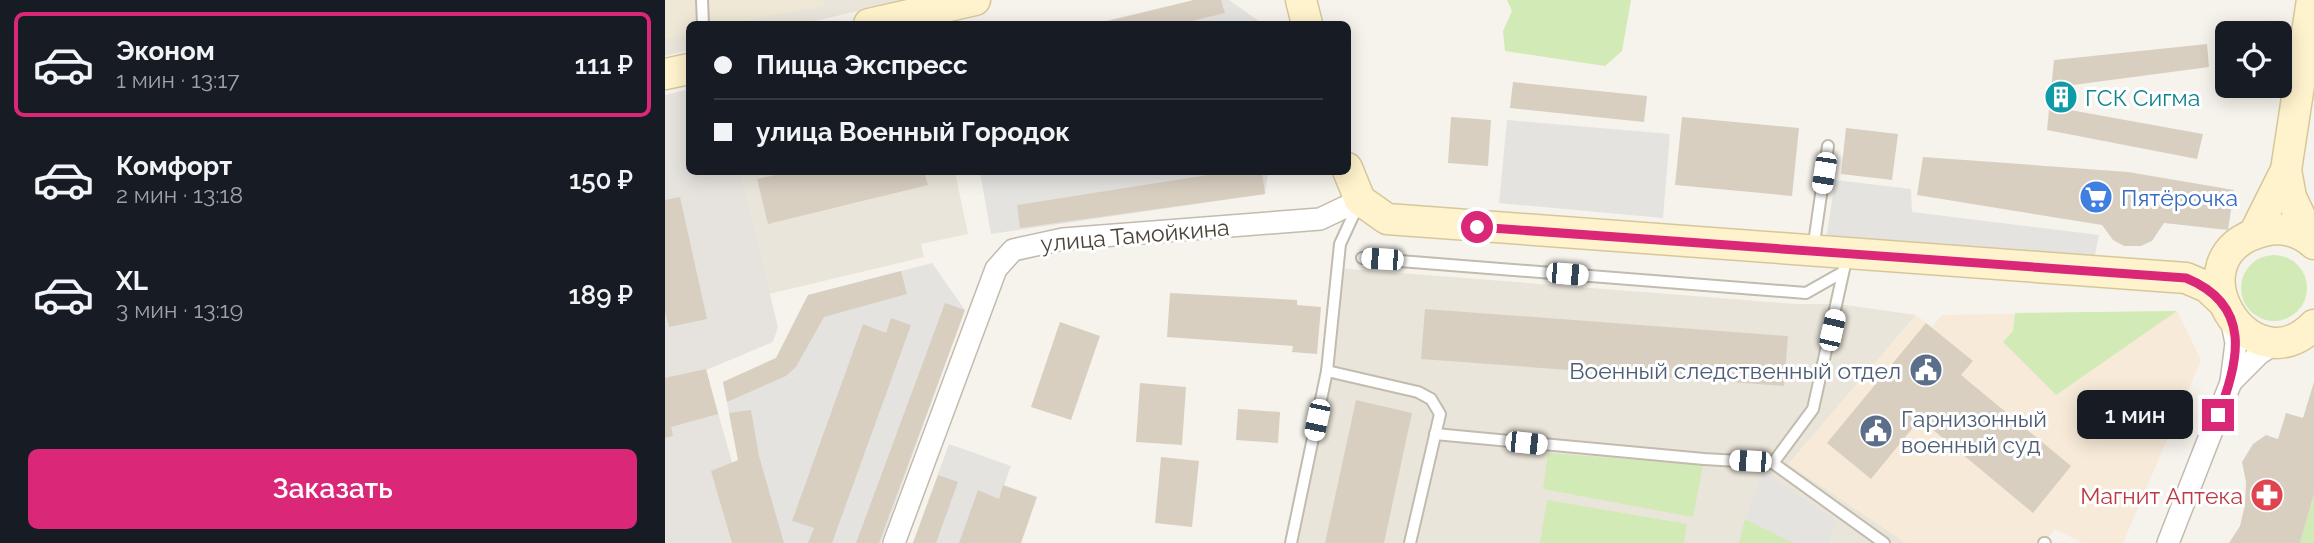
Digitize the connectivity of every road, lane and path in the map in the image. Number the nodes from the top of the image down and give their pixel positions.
1 (702, 0) edge
2 (975, 0) edge
3 (1301, 0) edge
4 (2312, 0) edge
5 (703, 21) edge
6 (882, 21) edge
7 (1306, 21) edge
8 (686, 70) edge
9 (665, 74) edge
10 (1828, 146) dead end
11 (2297, 159) edge
12 (1350, 175) edge
13 (1360, 200) junction
14 (2310, 229) edge
15 (2261, 231) junction
16 (1813, 250) junction
17 (1362, 258) dead end
18 (2226, 259) junction
19 (1845, 262) junction
20 (2186, 278) junction
21 (2226, 309) junction
22 (2314, 325) edge
23 (2279, 341) junction
24 (1327, 371) junction
25 (2231, 382) junction
26 (1434, 434) junction
27 (1773, 463) junction
28 (894, 543) edge
29 (1291, 543) edge
30 (1410, 543) edge
31 (1884, 543) edge
32 (2168, 543) edge

1 - 5 lane
2 - 6 street
3 - 7 street
4 - 11 street
8 - 9 street
10 - 16 lane
11 - 14 street
11 - 15 street
12 - 13 street
13 - 16 street
13 - 24 lane
13 - 28 street, улица Тамойкина
14 - 15 street
15 - 18 street
16 - 19 street
17 - 19 lane
18 - 20 street
18 - 21 street
19 - 20 street
19 - 27 lane
20 - 21 street
21 - 23 street
21 - 25 street
22 - 23 street
23 - 25 street
24 - 26 lane
24 - 29 lane
25 - 32 street
26 - 27 lane
26 - 30 lane
27 - 31 lane

